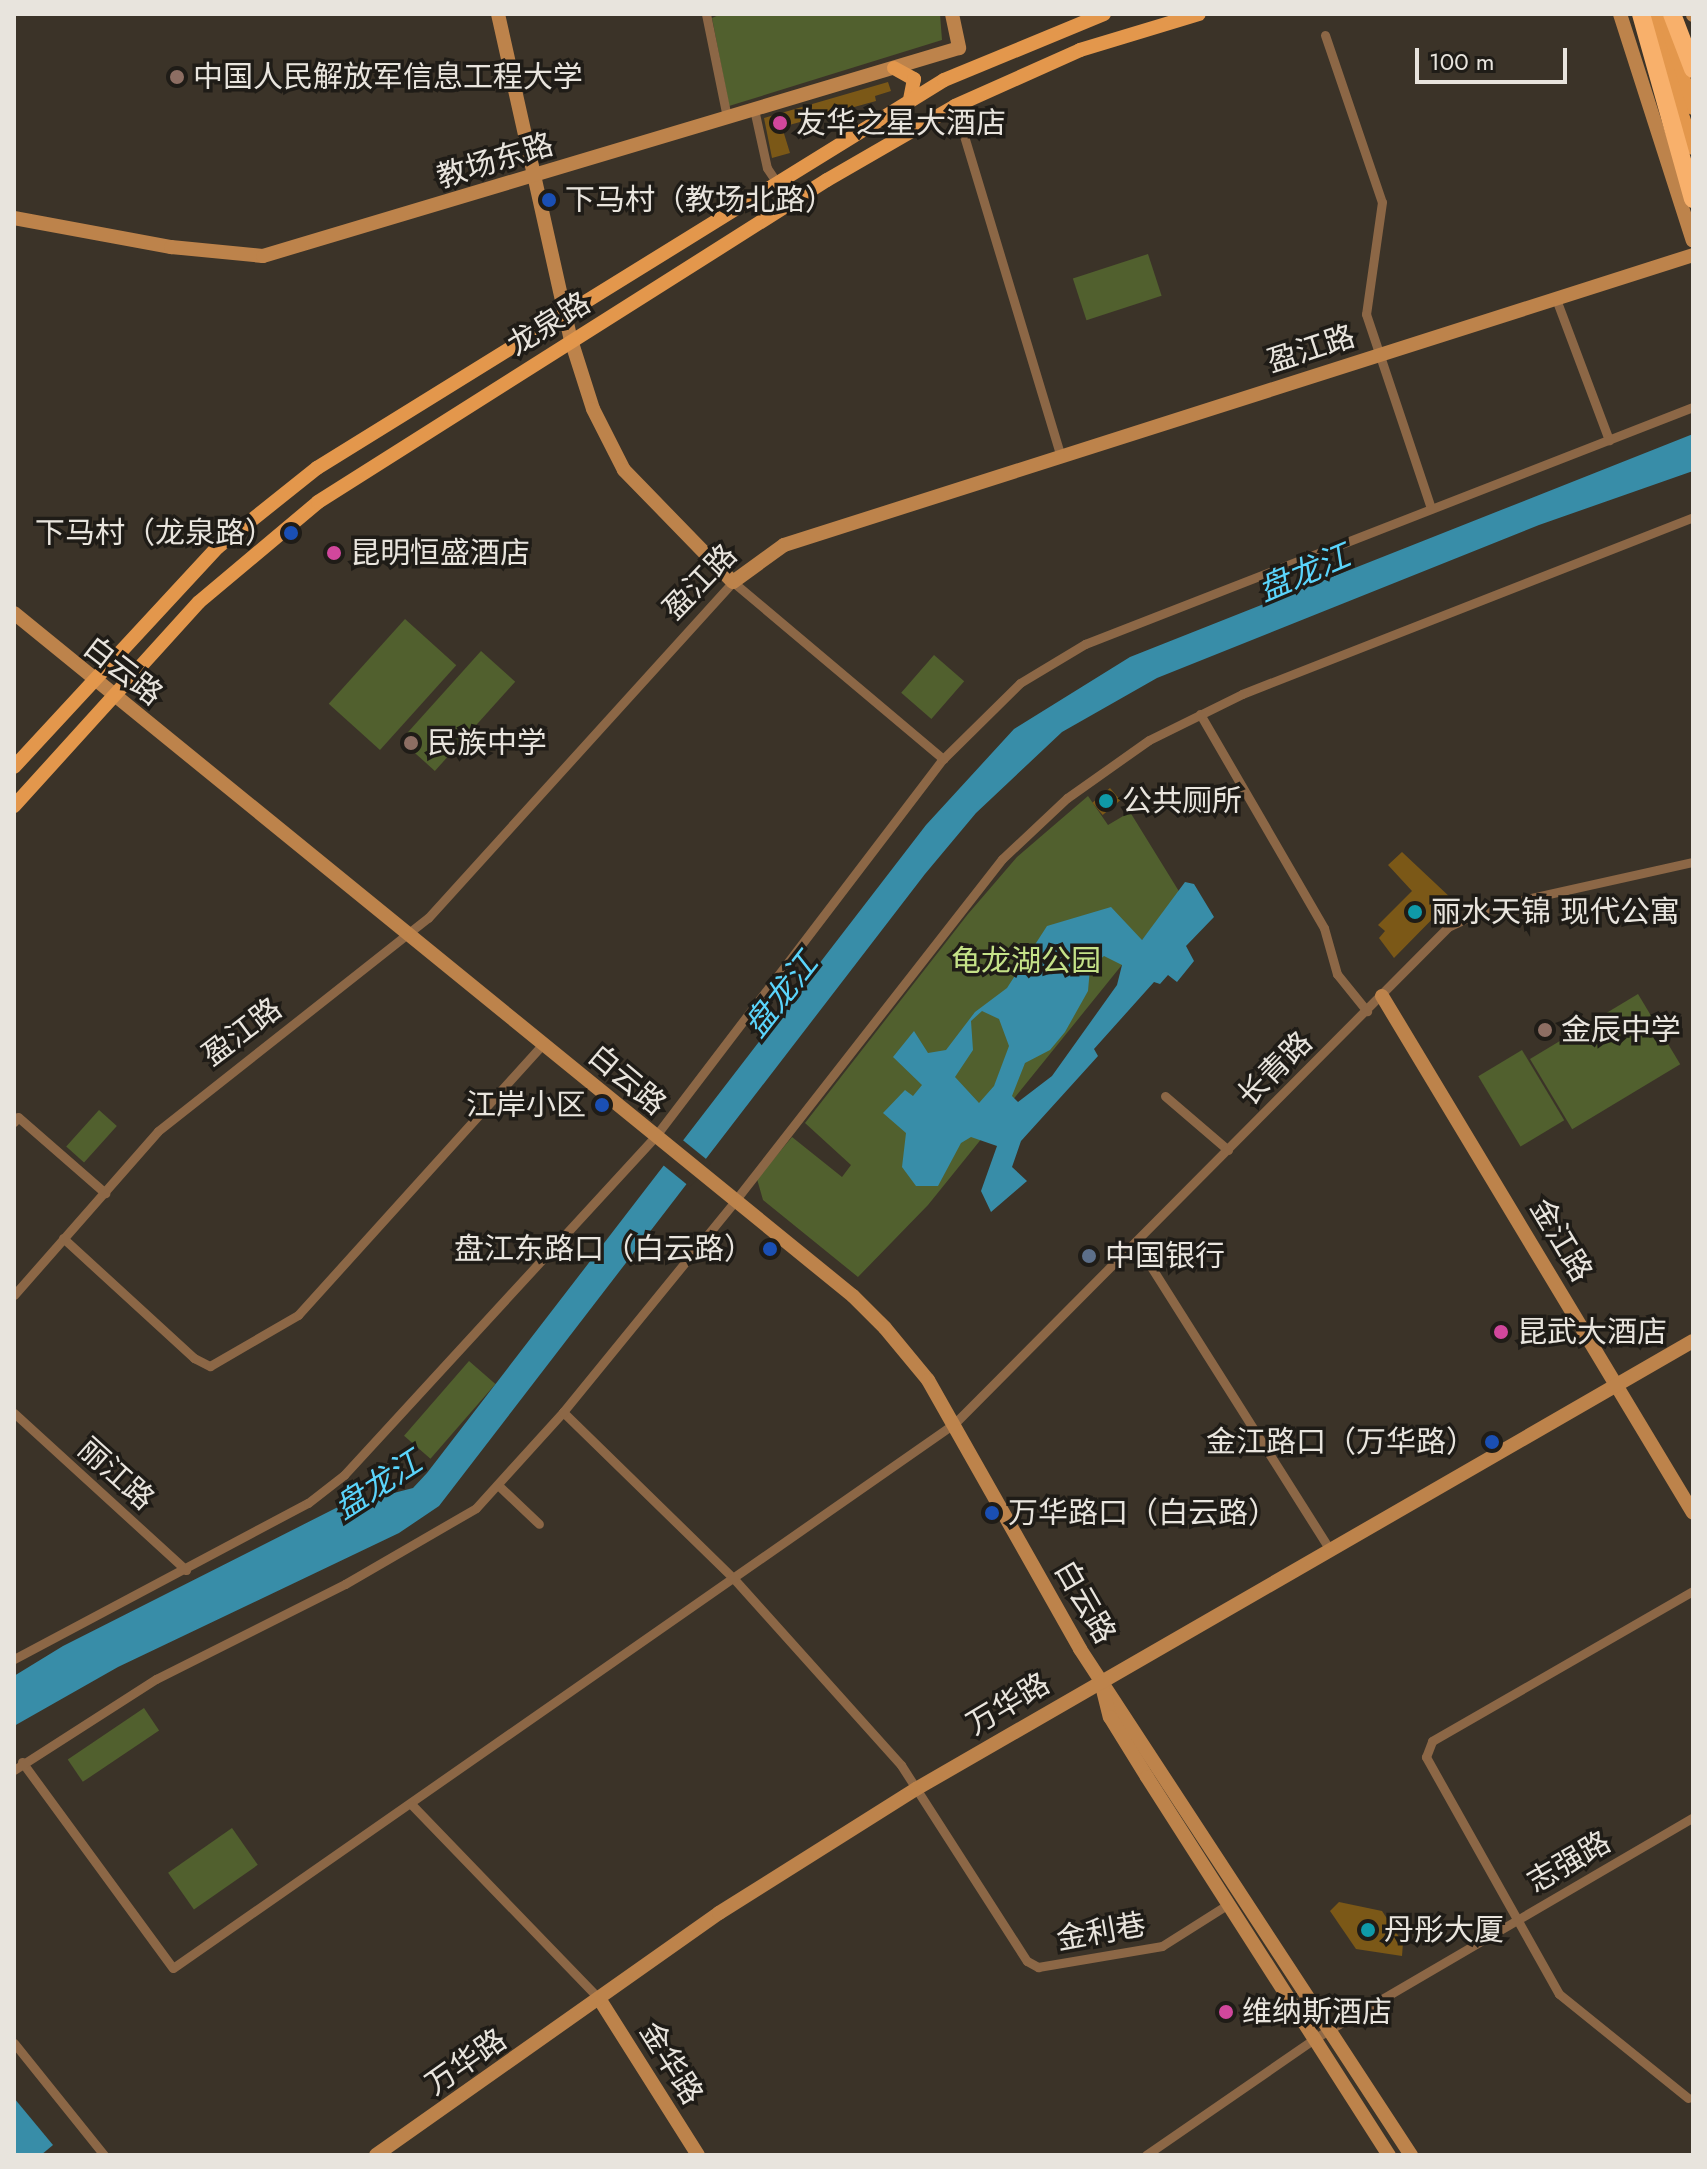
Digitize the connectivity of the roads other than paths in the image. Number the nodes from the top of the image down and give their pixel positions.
1 (498, 14) edge
2 (706, 14) edge
3 (952, 14) edge
4 (1104, 14) edge
5 (1199, 14) edge
6 (1620, 14) edge
7 (1641, 14) edge
8 (1649, 14) edge
9 (1662, 14) edge
10 (1672, 14) edge
11 (1325, 35) dead end
12 (959, 48) junction
13 (977, 64) junction
14 (894, 68) junction
15 (1693, 69) edge
16 (910, 99) junction
17 (955, 106) junction
18 (1693, 108) edge
19 (754, 109) junction
20 (727, 117) junction
21 (1693, 148) edge
22 (534, 177) junction
23 (777, 183) junction
24 (1693, 199) edge
25 (14, 218) edge
26 (1693, 241) edge
27 (1693, 255) edge
28 (1556, 299) junction
29 (569, 313) junction
30 (571, 340) junction
31 (1379, 355) junction
32 (1693, 407) edge
33 (1609, 440) junction
34 (1061, 456) junction
35 (1431, 508) junction
36 (1693, 517) edge
37 (733, 582) junction
38 (14, 613) edge
39 (90, 679) junction
40 (110, 694) junction
41 (1200, 714) junction
42 (943, 759) junction
43 (14, 767) edge
44 (14, 806) edge
45 (1693, 862) edge
46 (406, 938) junction
47 (1382, 996) junction
48 (1367, 1011) junction
49 (543, 1044) junction
50 (1165, 1096) dead end
51 (14, 1122) edge
52 (654, 1138) junction
53 (1228, 1150) junction
54 (105, 1193) junction
55 (734, 1202) junction
56 (63, 1238) junction
57 (1136, 1243) junction
58 (14, 1295) edge
59 (1693, 1341) edge
60 (1618, 1386) junction
61 (563, 1412) junction
62 (14, 1413) edge
63 (955, 1423) junction
64 (499, 1486) junction
65 (1693, 1513) edge
66 (539, 1524) dead end
67 (1330, 1550) junction
68 (186, 1570) junction
69 (735, 1580) junction
70 (1693, 1591) edge
71 (14, 1659) edge
72 (1100, 1678) junction
73 (18, 1766) edge
74 (916, 1789) junction
75 (412, 1805) junction
76 (1693, 1817) edge
77 (1231, 1902) junction
78 (1515, 1921) junction
79 (600, 2000) junction
80 (1331, 2028) junction
81 (1317, 2037) junction
82 (14, 2043) edge
83 (1688, 2098) dead end
84 (104, 2155) edge
85 (376, 2155) edge
86 (698, 2155) edge
87 (1146, 2155) edge
88 (1389, 2155) edge
89 (1411, 2155) edge

1 - 22 street
2 - 20 street
3 - 12 street
4 - 13 main road, 龙泉路
5 - 17 main road, 龙泉路
6 - 26 street
7 - 24 highway
8 - 21 main road
9 - 18 main road
10 - 15 highway
11 - 31 street
12 - 13 street
12 - 14 street, 教场东路
13 - 16 main road, 龙泉路
14 - 16 main road
14 - 19 street, 教场东路
16 - 23 main road, 龙泉路
17 - 30 main road, 龙泉路
17 - 34 street
19 - 20 street, 教场东路
19 - 23 street
20 - 22 street, 教场东路
22 - 25 street, 教场东路
22 - 29 street
23 - 29 main road, 龙泉路
27 - 28 street, 盈江路
28 - 31 street, 盈江路
28 - 33 street
29 - 30 street
29 - 39 main road, 龙泉路
30 - 37 street
30 - 40 main road, 龙泉路
31 - 34 street, 盈江路
31 - 35 street
32 - 33 street
33 - 35 street
34 - 37 street, 盈江路
35 - 42 street
36 - 41 street
37 - 42 street
37 - 46 street, 盈江路
38 - 39 street, 白云路
39 - 40 street, 白云路
39 - 43 main road, 龙泉路
40 - 44 main road, 龙泉路
40 - 46 street, 白云路
41 - 48 street
41 - 55 street
42 - 52 street
45 - 47 street, 长青路
46 - 49 street, 白云路
46 - 54 street, 盈江路
47 - 48 street, 长青路
47 - 60 street, 金江路
48 - 53 street, 长青路
49 - 52 street, 白云路
49 - 56 street
50 - 53 street
51 - 54 street
52 - 55 street, 白云路
52 - 68 street
53 - 57 street, 长青路
54 - 56 street, 盈江路
55 - 61 street
55 - 63 street, 白云路
56 - 58 street, 盈江路
57 - 63 street, 长青路
57 - 67 street
59 - 60 street, 万华路
60 - 65 street, 金江路
60 - 67 street, 万华路
61 - 64 street
61 - 69 street
62 - 68 street, 丽江路
63 - 69 street, 长青路
63 - 72 street, 白云路
64 - 66 street
64 - 73 street
67 - 72 street, 万华路
68 - 71 street
69 - 74 street
69 - 75 street, 长青路
70 - 78 street
72 - 74 street, 万华路
72 - 77 street, 白云路
72 - 80 street, 白云路
73 - 75 street, 长青路
74 - 77 street, 金利巷
74 - 79 street, 万华路
75 - 79 street
76 - 78 street, 志强路
77 - 81 street, 白云路
78 - 80 street, 志强路
78 - 83 street
79 - 85 street, 万华路
79 - 86 street, 金华路
80 - 81 street, 志强路
80 - 89 street, 白云路
81 - 87 street, 志强路
81 - 88 street, 白云路
82 - 84 street

